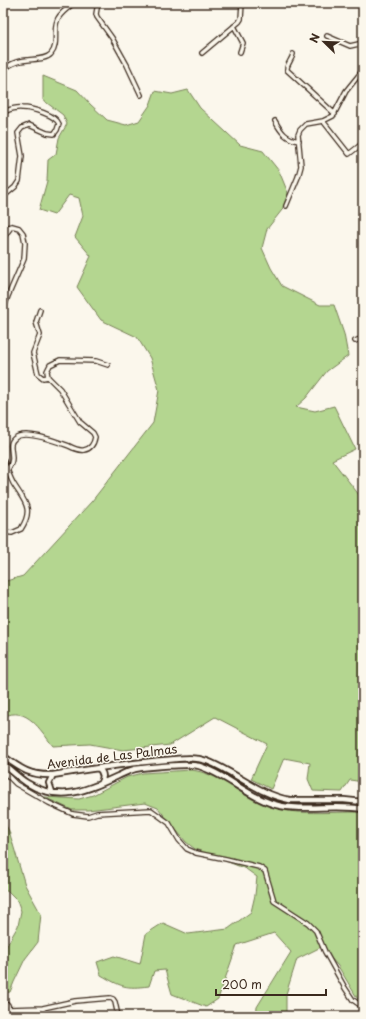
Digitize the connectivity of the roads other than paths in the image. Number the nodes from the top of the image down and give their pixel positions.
1 (73, 3) edge
2 (98, 3) edge
3 (242, 3) edge
4 (234, 26) junction
5 (327, 36) dead end
6 (363, 44) edge
7 (240, 52) dead end
8 (202, 53) dead end
9 (293, 54) dead end
10 (363, 70) edge
11 (3, 71) edge
12 (141, 95) dead end
13 (3, 112) edge
14 (335, 114) junction
15 (323, 121) junction
16 (275, 122) dead end
17 (299, 141) junction
18 (363, 143) edge
19 (3, 197) edge
20 (286, 206) dead end
21 (12, 226) junction
22 (3, 228) edge
23 (3, 238) edge
24 (40, 310) dead end
25 (3, 311) edge
26 (363, 338) edge
27 (355, 341) dead end
28 (108, 365) dead end
29 (48, 377) junction
30 (3, 459) edge
31 (8, 469) junction
32 (3, 532) edge
33 (3, 756) edge
34 (3, 764) edge
35 (98, 768) junction
36 (53, 775) junction
37 (100, 784) junction
38 (52, 792) junction
39 (363, 802) edge
40 (363, 809) edge
41 (4, 1004) edge
42 (363, 1007) edge
43 (43, 1008) junction
44 (8, 1009) junction
45 (10, 1016) edge
46 (45, 1016) edge
47 (118, 1016) edge

1 - 11 street
2 - 12 street
3 - 4 street
4 - 7 street
4 - 8 street
5 - 6 street
9 - 14 street
10 - 14 street
13 - 19 street
14 - 15 street
15 - 17 street
15 - 18 street
16 - 17 street
17 - 20 street
21 - 22 street
21 - 23 street
21 - 25 street
24 - 29 street
26 - 27 street
28 - 29 street
29 - 31 street
30 - 31 street
31 - 32 street
33 - 36 main road, Avenida de Las Palmas
34 - 38 main road, Avenida de Las Palmas
34 - 42 street
35 - 36 main road, Avenida de Las Palmas
35 - 37 main road
35 - 39 main road, Avenida de Las Palmas
36 - 38 main road
37 - 38 main road, Avenida de Las Palmas
37 - 40 main road, Avenida de Las Palmas
41 - 44 street
43 - 44 street
43 - 46 street
43 - 47 street
44 - 45 street

